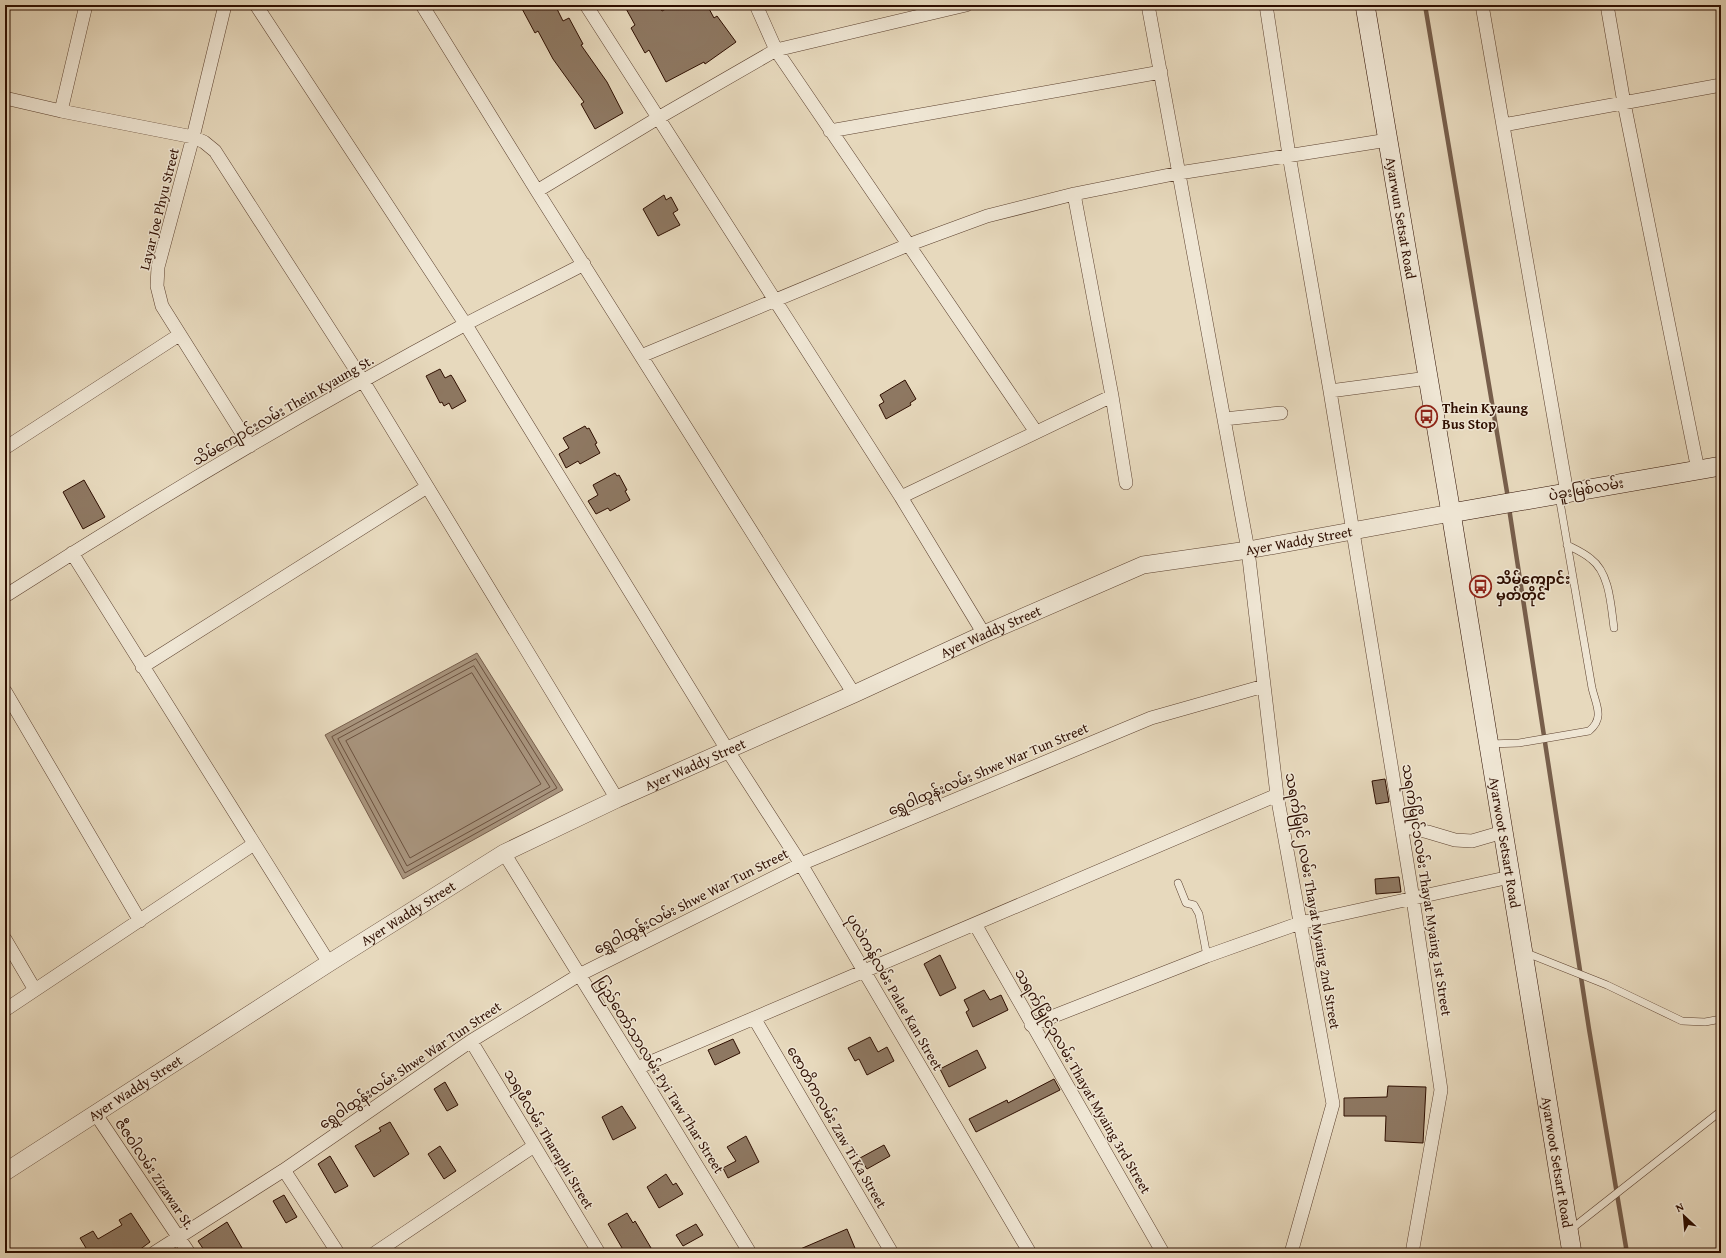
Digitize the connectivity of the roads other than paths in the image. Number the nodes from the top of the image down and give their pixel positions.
1 (86, 5) edge
2 (225, 5) edge
3 (256, 5) edge
4 (422, 5) edge
5 (586, 5) edge
6 (756, 5) edge
7 (966, 5) edge
8 (1148, 5) edge
9 (1266, 5) edge
10 (1365, 5) edge
11 (1482, 5) edge
12 (1607, 5) edge
13 (776, 50) junction
14 (1161, 72) junction
15 (1721, 85) edge
16 (5, 98) edge
17 (1624, 102) junction
18 (61, 111) junction
19 (658, 118) junction
20 (1503, 125) junction
21 (830, 131) junction
22 (193, 137) junction
23 (1388, 140) junction
24 (1289, 154) junction
25 (1179, 173) junction
26 (537, 191) junction
27 (1074, 194) junction
28 (908, 245) junction
29 (584, 264) junction
30 (774, 300) junction
31 (466, 325) junction
32 (179, 334) junction
33 (642, 356) junction
34 (1428, 378) junction
35 (364, 381) junction
36 (1330, 391) junction
37 (1112, 396) junction
38 (1280, 413) dead end
39 (1224, 420) junction
40 (1036, 432) junction
41 (1438, 432) joint
42 (250, 446) junction
43 (5, 448) edge
44 (1721, 466) edge
45 (1698, 470) junction
46 (1126, 483) dead end
47 (427, 487) junction
48 (1563, 493) junction
49 (901, 497) junction
50 (1451, 513) junction
51 (1352, 531) junction
52 (1567, 544) junction
53 (1248, 550) junction
54 (72, 553) junction
55 (5, 596) edge
56 (1614, 628) dead end
57 (984, 634) junction
58 (142, 668) junction
59 (1264, 686) junction
60 (5, 691) edge
61 (854, 694) junction
62 (1489, 744) junction
63 (728, 751) junction
64 (1277, 795) junction
65 (616, 799) junction
66 (1401, 826) junction
67 (1503, 832) junction
68 (254, 844) junction
69 (504, 853) junction
70 (801, 864) junction
71 (1510, 877) junction
72 (1178, 883) dead end
73 (1413, 899) junction
74 (140, 921) junction
75 (1300, 923) junction
76 (975, 924) junction
77 (5, 939) edge
78 (1522, 951) junction
79 (1207, 956) junction
80 (329, 963) junction
81 (864, 971) junction
82 (580, 975) junction
83 (36, 990) junction
84 (5, 1010) edge
85 (754, 1018) junction
86 (1721, 1019) edge
87 (1031, 1025) junction
88 (471, 1041) junction
89 (637, 1068) junction
90 (1721, 1111) edge
91 (95, 1113) junction
92 (534, 1146) junction
93 (284, 1170) junction
94 (5, 1172) edge
95 (1569, 1231) junction
96 (178, 1237) junction
97 (154, 1253) edge
98 (189, 1253) edge
99 (338, 1253) edge
100 (375, 1253) edge
101 (599, 1253) edge
102 (750, 1253) edge
103 (892, 1253) edge
104 (1030, 1253) edge
105 (1163, 1253) edge
106 (1291, 1253) edge
107 (1412, 1253) edge
108 (1572, 1253) edge

1 - 18 street
2 - 22 street, Layar Joe Phyu Street
3 - 31 street, ပုလဲကန်လမ်း Palae Kan Street
4 - 26 street
5 - 19 street
6 - 13 street
7 - 13 street
8 - 14 street, သရက်မြိုင်၂လမ်း Thayat Myaing 2nd Street
9 - 24 street, သရက်မြိုင်၁လမ်း Thayat Myaing 1st Street
10 - 23 main road, Ayarwun Setsat Road
11 - 20 street
12 - 17 street
13 - 19 street
13 - 21 street
14 - 21 street
14 - 25 street, သရက်မြိုင်၂လမ်း Thayat Myaing 2nd Street
15 - 17 street
16 - 18 street
17 - 20 street
17 - 45 street
18 - 22 street
19 - 26 street
19 - 30 street
20 - 48 street
21 - 28 street
22 - 32 street, Layar Joe Phyu Street
22 - 35 street
23 - 24 street
23 - 34 main road, Ayarwun Setsat Road
24 - 25 street
24 - 36 street, သရက်မြိုင်၁လမ်း Thayat Myaing 1st Street
25 - 27 street
25 - 39 street, သရက်မြိုင်၂လမ်း Thayat Myaing 2nd Street
26 - 29 street
27 - 28 street
27 - 37 street
28 - 30 street
28 - 40 street
29 - 31 street, သိမ်ကျောင်းလမ်း Thein Kyaung St.
29 - 33 street
30 - 33 street
30 - 49 street
31 - 35 street, သိမ်ကျောင်းလမ်း Thein Kyaung St.
31 - 63 street, ပုလဲကန်လမ်း Palae Kan Street
32 - 42 street, Layar Joe Phyu Street
32 - 43 street
33 - 61 street
34 - 36 street
34 - 41 main road, Ayarwun Setsat Road
35 - 42 street, သိမ်ကျောင်းလမ်း Thein Kyaung St.
35 - 47 street
36 - 51 street, သရက်မြိုင်၁လမ်း Thayat Myaing 1st Street
37 - 40 street
37 - 46 street
38 - 39 street
39 - 53 street, သရက်မြိုင်၂လမ်း Thayat Myaing 2nd Street
40 - 49 street
41 - 50 main road, Ayarwoot Setsart Road
42 - 54 street, သိမ်ကျောင်းလမ်း Thein Kyaung St.
44 - 45 main road, ပဲခူးမြစ်လမ်း
45 - 48 main road, ပဲခူးမြစ်လမ်း
47 - 58 street
47 - 65 street
48 - 50 main road, ပဲခူးမြစ်လမ်း
48 - 52 lane
49 - 57 street
50 - 51 street, Ayer Waddy Street
50 - 62 main road, Ayarwoot Setsart Road
51 - 53 street, Ayer Waddy Street
51 - 66 street, သရက်မြိုင်၁လမ်း Thayat Myaing 1st Street
52 - 56 lane
52 - 62 lane
53 - 57 street, Ayer Waddy Street
53 - 59 street, သရက်မြိုင်၂လမ်း Thayat Myaing 2nd Street
54 - 55 street, သိမ်ကျောင်းလမ်း Thein Kyaung St.
54 - 58 street
57 - 61 street, Ayer Waddy Street
58 - 68 street
59 - 64 street, သရက်မြိုင်၂လမ်း Thayat Myaing 2nd Street
59 - 70 street, ရွှေဝါထွန်းလမ်း Shwe War Tun Street
60 - 74 street
61 - 63 street, Ayer Waddy Street
62 - 67 main road, Ayarwoot Setsart Road
63 - 65 street, Ayer Waddy Street
63 - 70 street, ပုလဲကန်လမ်း Palae Kan Street
64 - 75 street, သရက်မြိုင်၂လမ်း Thayat Myaing 2nd Street
64 - 76 street
65 - 69 street, Ayer Waddy Street
66 - 67 street
66 - 73 street, သရက်မြိုင်၁လမ်း Thayat Myaing 1st Street
67 - 71 main road, Ayarwoot Setsart Road
68 - 74 street
68 - 80 street
69 - 80 street, Ayer Waddy Street
69 - 82 street, ပြည်တော်သာလမ်း Pyi Taw Thar Street
70 - 81 street, ပုလဲကန်လမ်း Palae Kan Street
70 - 82 street, ရွှေဝါထွန်းလမ်း Shwe War Tun Street
71 - 73 street
71 - 78 main road, Ayarwoot Setsart Road
72 - 79 lane
73 - 75 street
73 - 107 street, သရက်မြိုင်၁လမ်း Thayat Myaing 1st Street
74 - 83 street
75 - 79 street
75 - 106 street, သရက်မြိုင်၂လမ်း Thayat Myaing 2nd Street
76 - 81 street
76 - 87 street, သရက်မြိုင်၃လမ်း Thayat Myaing 3rd Street
77 - 83 street
78 - 86 lane
78 - 95 main road, Ayarwoot Setsart Road
79 - 87 street
80 - 91 street, Ayer Waddy Street
81 - 85 street
81 - 104 street, ပုလဲကန်လမ်း Palae Kan Street
82 - 88 street, ရွှေဝါထွန်းလမ်း Shwe War Tun Street
82 - 89 street, ပြည်တော်သာလမ်း Pyi Taw Thar Street
83 - 84 street
85 - 89 street
85 - 103 street, ဇောတိကလမ်း Zaw Ti Ka Street
87 - 105 street, သရက်မြိုင်၃လမ်း Thayat Myaing 3rd Street
88 - 92 street, သရဖီလမ်း Tharaphi Street
88 - 93 street, ရွှေဝါထွန်းလမ်း Shwe War Tun Street
89 - 102 street, ပြည်တော်သာလမ်း Pyi Taw Thar Street
90 - 95 lane
91 - 94 street, Ayer Waddy Street
91 - 96 street, ဇီဇဝါလမ်း Zizawar St.
92 - 100 street
92 - 101 street, သရဖီလမ်း Tharaphi Street
93 - 96 street, ရွှေဝါထွန်းလမ်း Shwe War Tun Street
93 - 99 street
95 - 108 main road, Ayarwoot Setsart Road
96 - 97 street, ရွှေဝါထွန်းလမ်း Shwe War Tun Street
96 - 98 street, ဇီဇဝါလမ်း Zizawar St.

